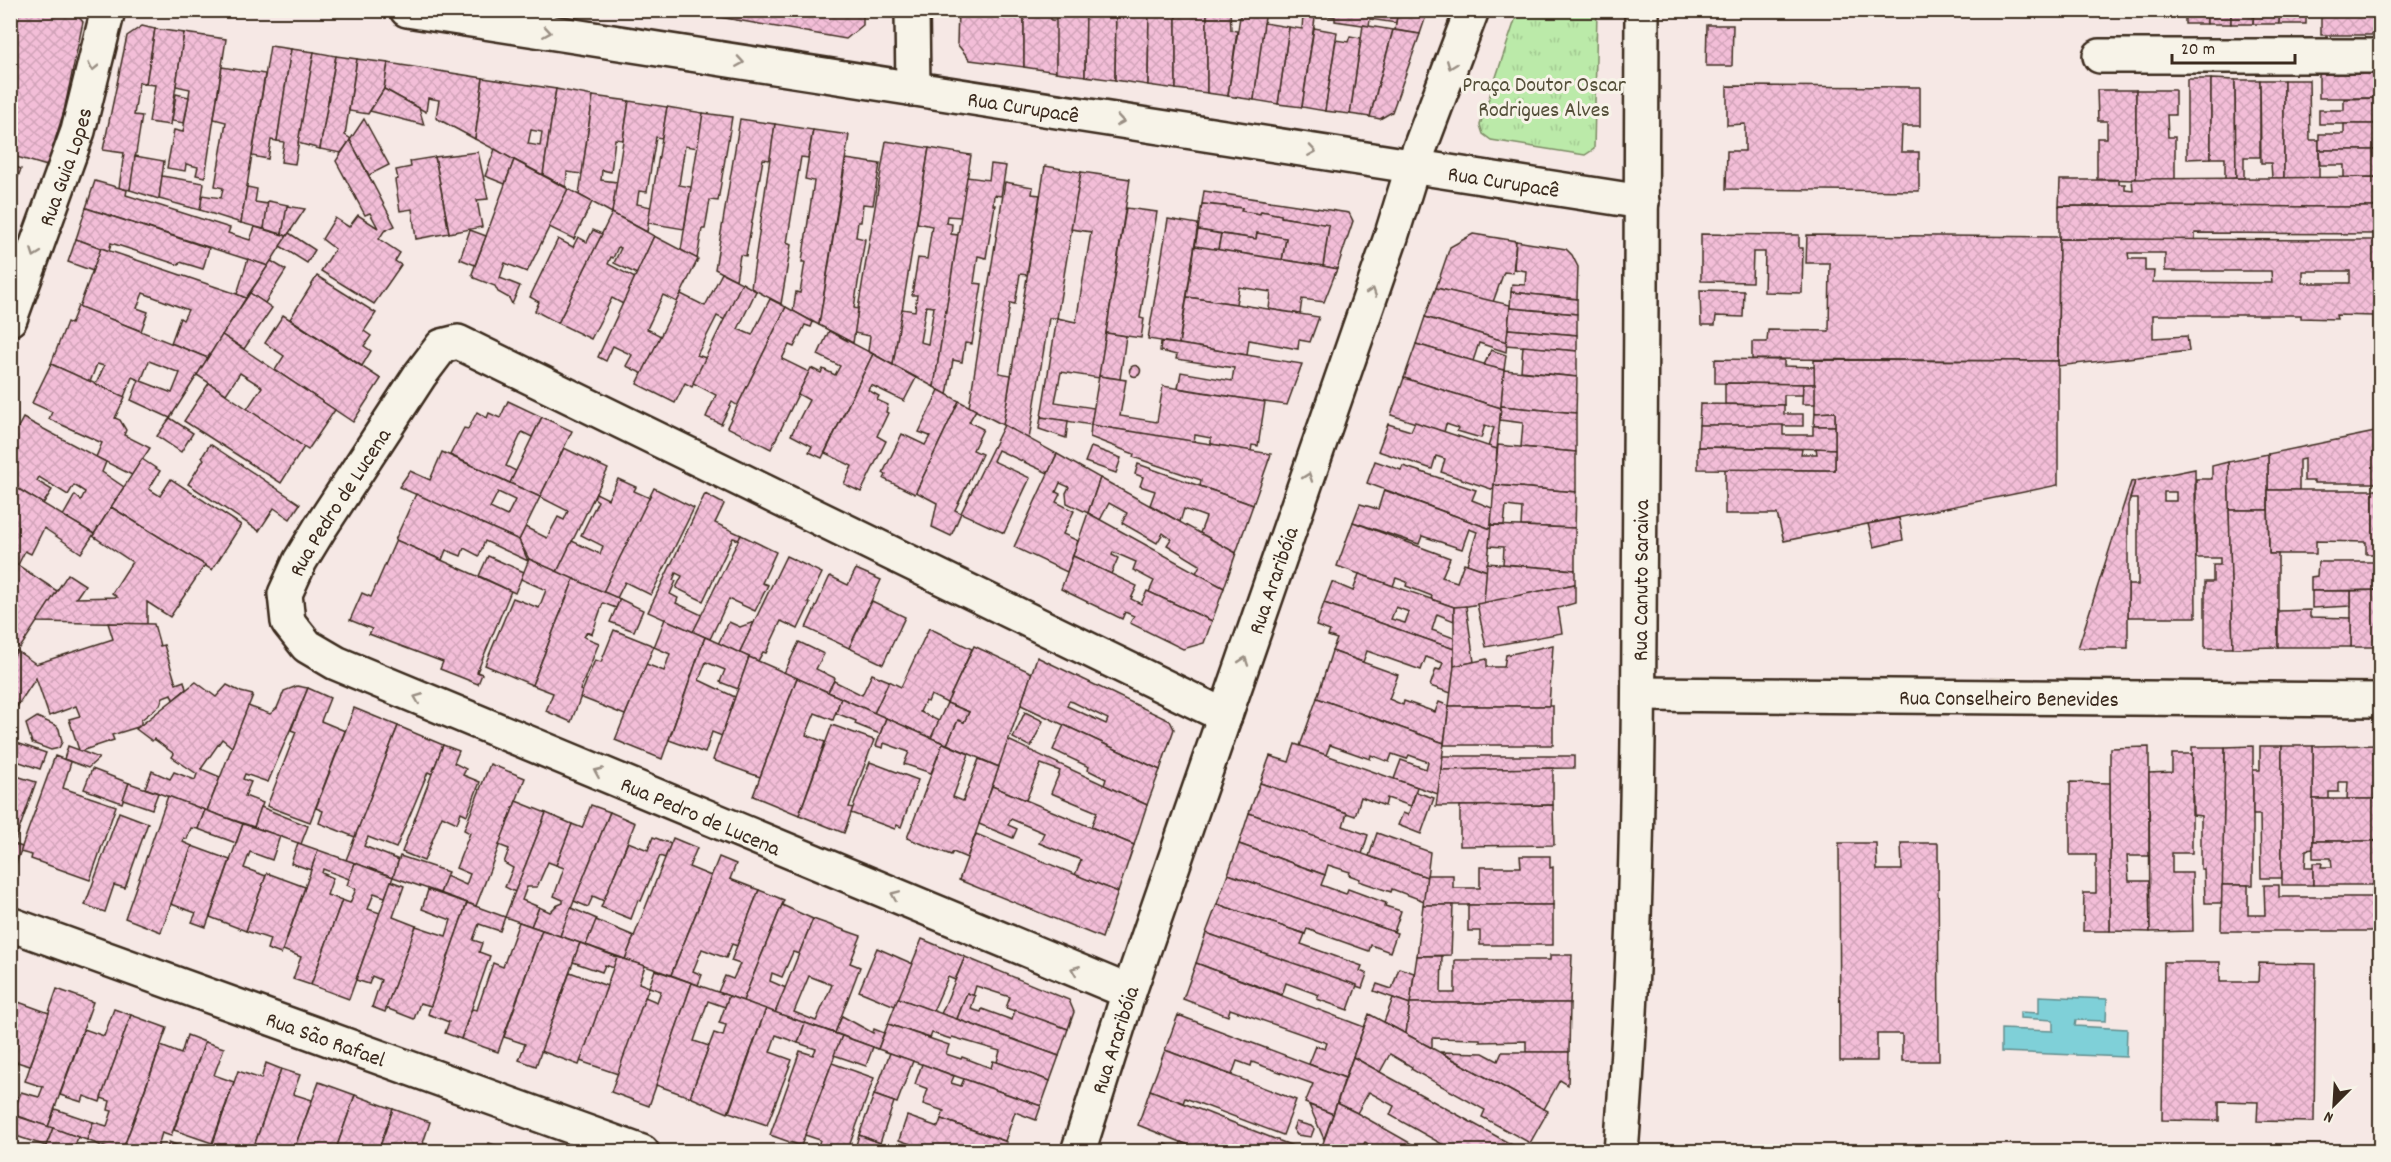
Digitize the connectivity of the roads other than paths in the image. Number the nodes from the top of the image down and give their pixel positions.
1 (108, 10) edge
2 (406, 10) edge
3 (912, 10) edge
4 (1472, 10) edge
5 (1642, 10) edge
6 (2100, 56) dead end
7 (2380, 56) edge
8 (913, 89) junction
9 (1413, 166) junction
10 (1642, 202) junction
11 (10, 319) edge
12 (1639, 694) junction
13 (2380, 700) edge
14 (1225, 716) junction
15 (10, 924) edge
16 (1129, 993) junction
17 (642, 1152) edge
18 (1078, 1152) edge
19 (1621, 1152) edge

1 -> 11 street, Rua Guia Lopes
2 -> 8 street, Rua Curupacê
3 - 8 street
4 -> 9 street, Rua Araribóia
5 - 10 street, Rua Canuto Saraiva
6 - 7 street
8 -> 9 street, Rua Curupacê
9 - 10 street, Rua Curupacê
14 -> 9 street, Rua Araribóia
10 - 12 street, Rua Canuto Saraiva
12 - 13 street, Rua Conselheiro Benevides
12 - 19 street, Rua Canuto Saraiva
14 - 16 street, Rua Araribóia
16 -> 14 street, Rua Pedro de Lucena
15 - 17 street, Rua São Rafael
16 - 18 street, Rua Araribóia

